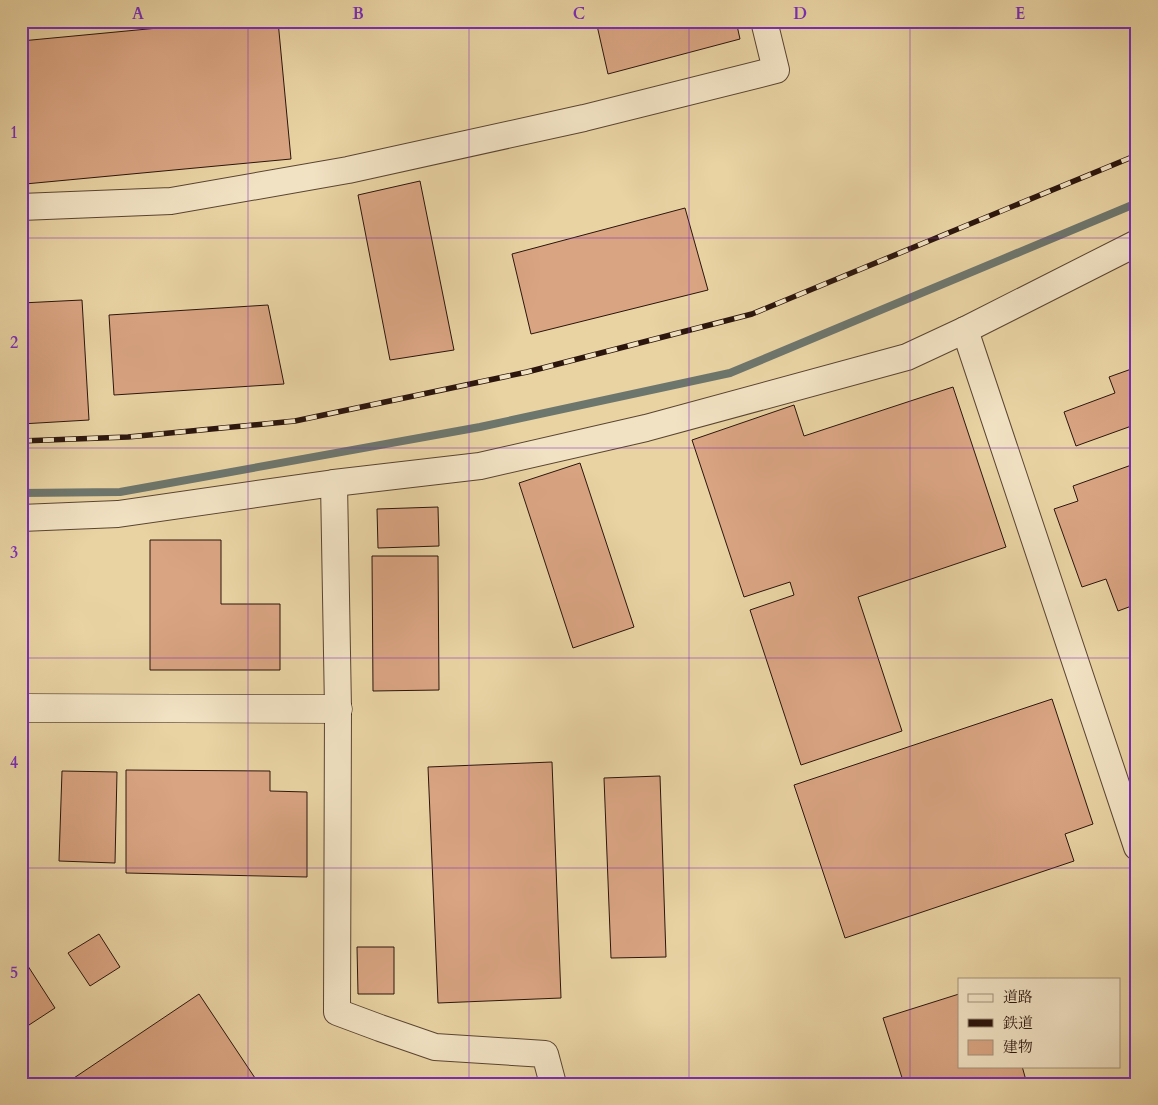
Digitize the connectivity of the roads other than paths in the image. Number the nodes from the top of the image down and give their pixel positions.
1 (764, 21) edge
2 (21, 207) edge
3 (1137, 243) edge
4 (965, 330) junction
5 (334, 484) junction
6 (21, 518) edge
7 (21, 708) edge
8 (338, 709) junction
9 (1137, 847) edge
10 (553, 1084) edge

1 - 2 street
3 - 4 street
4 - 5 street
4 - 9 street
5 - 6 street
5 - 8 street
7 - 8 street
8 - 10 street

